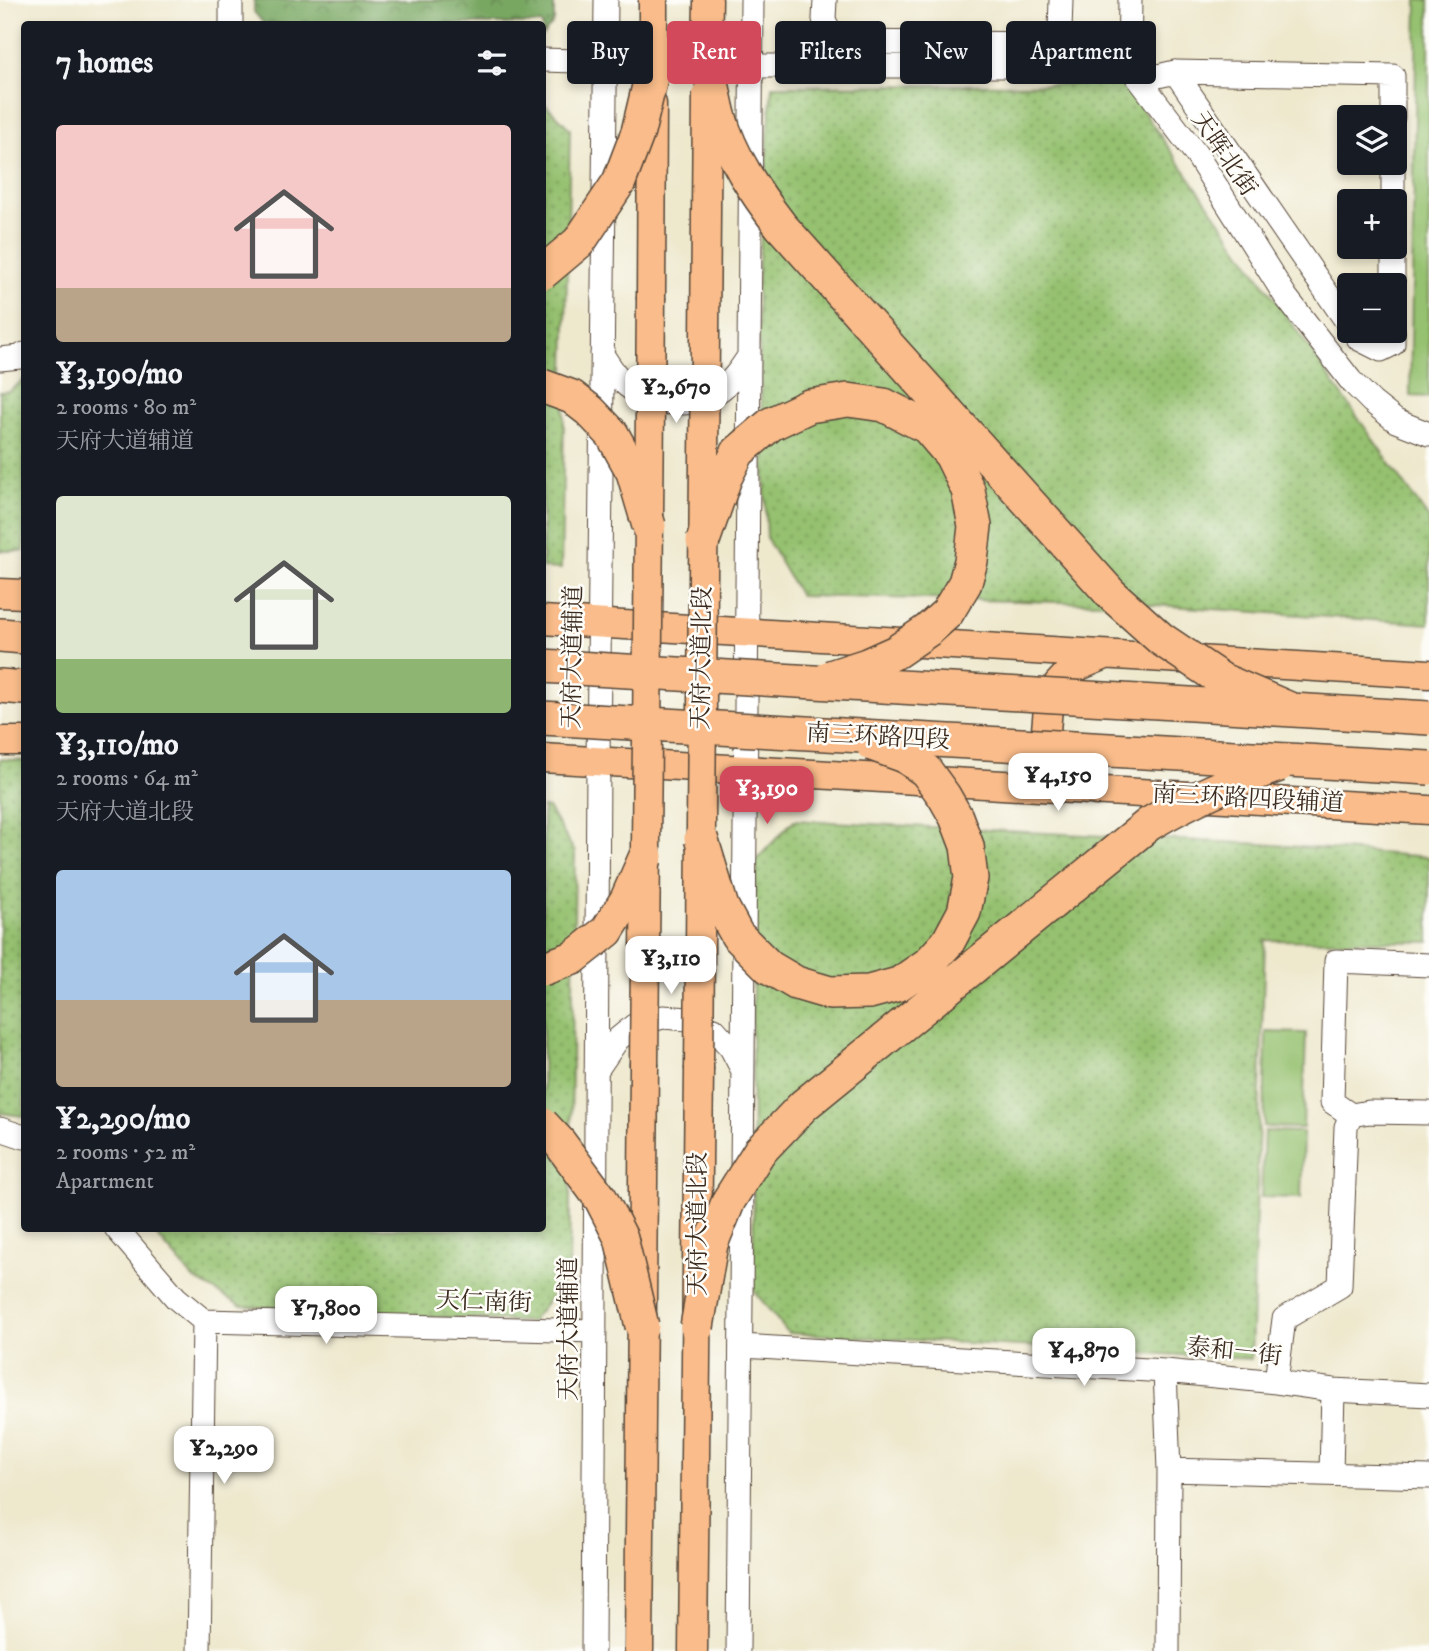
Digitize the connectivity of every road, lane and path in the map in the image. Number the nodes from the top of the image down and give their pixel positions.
1 (231, 0) edge
2 (606, 0) edge
3 (653, 0) edge
4 (708, 0) edge
5 (752, 0) edge
6 (825, 0) edge
7 (1061, 0) edge
8 (1129, 0) edge
9 (231, 21) edge
10 (606, 21) edge
11 (653, 21) edge
12 (708, 21) edge
13 (752, 21) edge
14 (1131, 21) edge
15 (546, 60) edge
16 (567, 60) edge
17 (761, 65) edge
18 (1006, 70) edge
19 (1156, 72) edge
20 (1175, 72) junction
21 (606, 84) edge
22 (649, 84) edge
23 (653, 84) edge
24 (707, 84) edge
25 (713, 84) edge
26 (751, 84) edge
27 (1143, 84) edge
28 (1393, 105) edge
29 (546, 270) edge
30 (1337, 308) edge
31 (1367, 343) edge
32 (1393, 343) edge
33 (602, 354) junction
34 (21, 356) edge
35 (749, 356) junction
36 (0, 359) edge
37 (546, 387) edge
38 (1429, 434) edge
39 (649, 526) junction
40 (704, 541) junction
41 (0, 593) edge
42 (21, 594) edge
43 (546, 620) edge
44 (599, 623) junction
45 (747, 632) junction
46 (1105, 654) junction
47 (546, 666) edge
48 (1429, 674) edge
49 (814, 682) junction
50 (0, 687) edge
51 (21, 688) edge
52 (1292, 710) junction
53 (546, 718) edge
54 (1429, 718) edge
55 (849, 735) junction
56 (0, 741) edge
57 (21, 741) edge
58 (546, 758) edge
59 (1293, 761) junction
60 (598, 762) junction
61 (1429, 768) edge
62 (746, 770) junction
63 (1096, 791) junction
64 (1429, 810) edge
65 (701, 838) junction
66 (646, 856) junction
67 (1429, 965) edge
68 (546, 968) edge
69 (743, 1070) junction
70 (596, 1071) junction
71 (1429, 1113) edge
72 (1351, 1115) junction
73 (546, 1128) edge
74 (0, 1129) edge
75 (21, 1136) edge
76 (119, 1232) edge
77 (204, 1321) junction
78 (642, 1326) junction
79 (697, 1327) junction
80 (595, 1331) junction
81 (741, 1346) junction
82 (1165, 1371) junction
83 (1276, 1382) junction
84 (1333, 1390) junction
85 (1429, 1395) edge
86 (1169, 1470) junction
87 (1331, 1474) junction
88 (1429, 1477) edge
89 (200, 1651) edge
90 (593, 1651) edge
91 (639, 1651) edge
92 (693, 1651) edge
93 (738, 1651) edge
94 (1168, 1651) edge

1 - 9 street
2 - 10 street, 天府大道辅道
3 - 11 main road, bridge
4 - 12 main road, 天府大道北段
5 - 13 street
6 - 7 street
8 - 14 street
15 - 16 street
17 - 18 street
19 - 20 street
20 - 28 street
20 - 30 street
21 - 33 street, 天府大道辅道
22 - 29 highway, bridge
23 - 39 main road, bridge
24 - 40 main road, 天府大道北段, bridge
25 - 52 highway, bridge
26 - 35 street
27 - 38 street, 天晖北街
31 - 32 street
33 - 35 street
33 - 44 street, 天府大道辅道
34 - 36 street
35 - 45 street
37 - 39 highway, bridge
39 - 66 main road, bridge
40 - 49 highway, bridge
40 - 65 main road, 天府大道北段, bridge
41 - 42 main road
43 - 44 main road
44 - 45 main road
44 - 60 street, 天府大道辅道
45 - 46 main road
45 - 62 street
46 - 48 main road
46 - 63 main road
47 - 49 highway, 南三环路四段, bridge
49 - 52 highway, 南三环路四段, bridge
50 - 51 highway
52 - 54 highway, 南三环路四段, bridge
53 - 55 highway, 南三环路四段, bridge
55 - 59 highway, 南三环路四段, bridge
55 - 65 highway, bridge
56 - 57 main road
58 - 60 main road, 南三环路四段辅道
59 - 61 highway, 南三环路四段, bridge
59 - 79 highway, bridge
60 - 62 main road, 南三环路四段辅道
60 - 70 street, 天府大道辅道
62 - 63 main road, 南三环路四段辅道
62 - 69 street
63 - 64 main road, 南三环路四段辅道
65 - 79 main road, 天府大道北段, bridge
66 - 68 highway, bridge
66 - 78 main road, bridge
67 - 72 street
69 - 70 street
69 - 81 street
70 - 80 street, 天府大道辅道
71 - 72 street
72 - 83 street
73 - 78 highway, bridge
74 - 75 street
76 - 77 street
77 - 80 street, 天仁南街
77 - 89 street
78 - 91 main road
79 - 92 main road, 天府大道北段
80 - 90 street, 天府大道辅道
81 - 82 street, 泰和一街
81 - 93 street
82 - 83 street, 泰和一街
82 - 86 street
83 - 84 street, 泰和一街
84 - 85 street, 泰和一街
84 - 87 street
86 - 87 street
86 - 94 street
87 - 88 street

